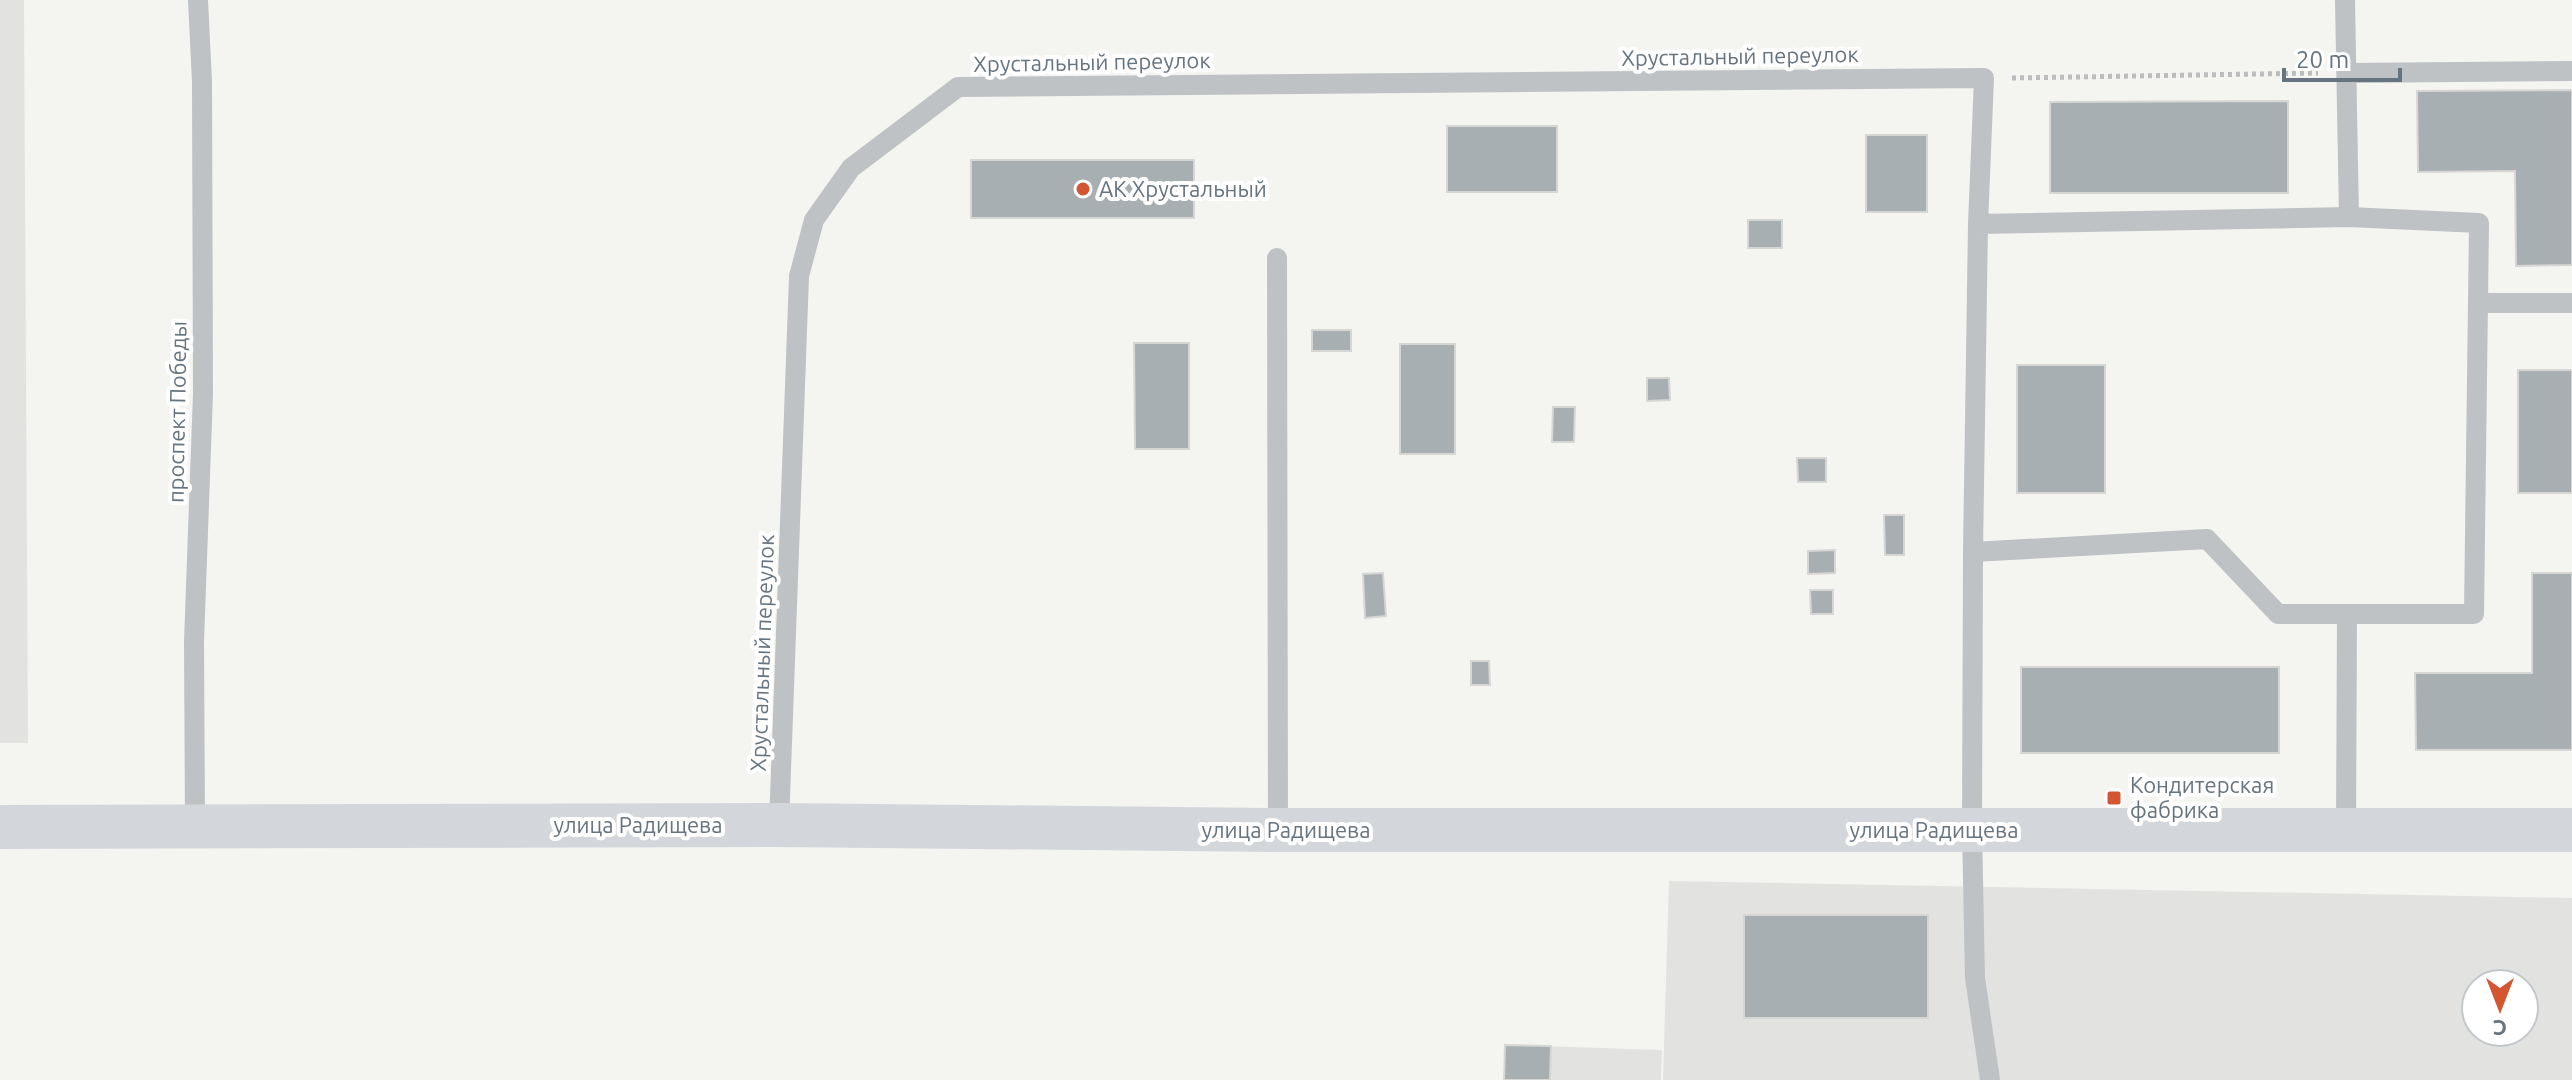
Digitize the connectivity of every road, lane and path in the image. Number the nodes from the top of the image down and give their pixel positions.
1 (198, 0) edge
2 (2345, 0) edge
3 (2572, 71) edge
4 (2347, 73) junction
5 (1984, 78) junction
6 (2349, 217) junction
7 (1978, 224) junction
8 (1277, 258) dead end
9 (2478, 303) junction
10 (2572, 303) edge
11 (1973, 552) junction
12 (2347, 614) junction
13 (779, 825) junction
14 (195, 826) junction
15 (0, 827) edge
16 (1278, 830) junction
17 (1972, 830) junction
18 (2346, 830) junction
19 (2572, 830) edge
20 (1990, 1080) edge

1 - 14 lane, проспект Победы
2 - 4 lane
3 - 4 lane
4 - 5 path
4 - 6 lane
5 - 7 lane
5 - 13 lane, Хрустальный переулок
6 - 7 lane
6 - 9 lane
7 - 11 lane
8 - 16 lane
9 - 10 lane
9 - 12 lane
11 - 12 lane
11 - 17 lane
12 - 18 lane
13 - 14 street, улица Радищева
13 - 16 street, улица Радищева
14 - 15 street, улица Радищева
16 - 17 street, улица Радищева
17 - 18 street, улица Радищева
17 - 20 lane
18 - 19 street, улица Радищева

